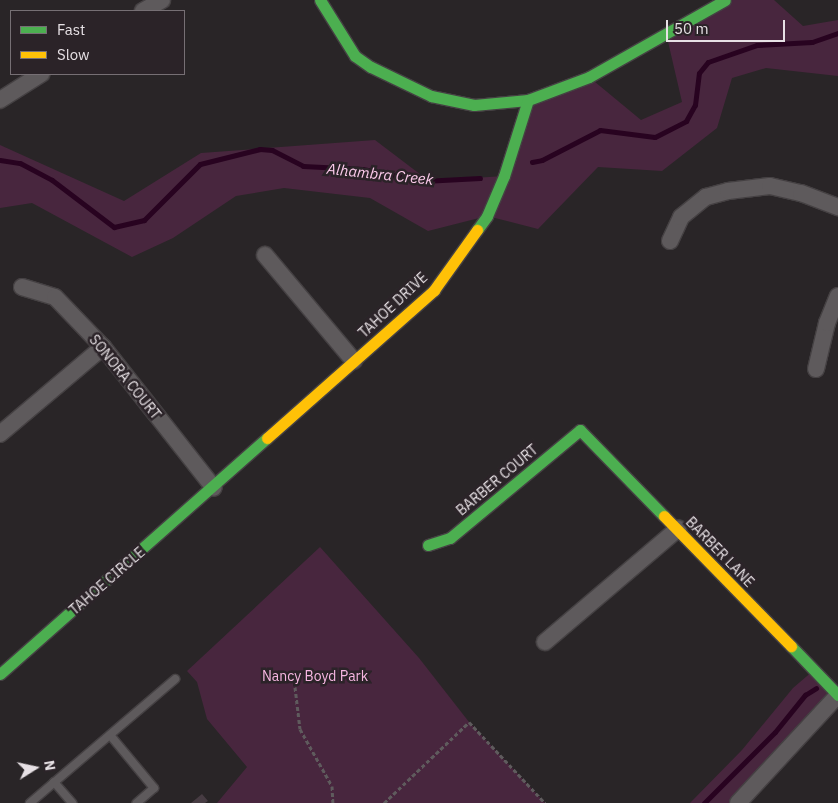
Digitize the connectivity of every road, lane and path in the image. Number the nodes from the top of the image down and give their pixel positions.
1 (162, 0) edge
2 (320, 0) edge
3 (725, 0) edge
4 (145, 10) edge
5 (39, 75) edge
6 (0, 100) edge
7 (528, 100) junction
8 (838, 207) edge
9 (670, 240) dead end
10 (265, 255) dead end
11 (22, 287) dead end
12 (838, 296) edge
13 (103, 348) junction
14 (354, 361) junction
15 (816, 368) dead end
16 (580, 430) joint
17 (0, 434) edge
18 (214, 488) junction
19 (678, 529) junction
20 (428, 545) dead end
21 (545, 642) dead end
22 (0, 674) edge
23 (175, 679) dead end
24 (294, 687) dead end
25 (838, 695) edge
26 (110, 735) junction
27 (54, 782) junction
28 (30, 803) edge
29 (72, 803) edge
30 (137, 803) edge
31 (333, 803) edge
32 (384, 803) edge
33 (545, 803) edge
34 (738, 803) edge

1 - 4 street
2 - 7 street
3 - 7 street
5 - 6 street
7 - 14 street, TAHOE DRIVE
8 - 9 street
10 - 14 street
11 - 13 street, SONORA COURT
12 - 15 street
13 - 17 street
13 - 18 street, SONORA COURT
14 - 18 street, TAHOE DRIVE
16 - 19 street, BARBER LANE
16 - 20 street, BARBER COURT
18 - 22 street, TAHOE CIRCLE
19 - 21 street
19 - 25 street, BARBER LANE
23 - 26 lane
24 - 31 path
25 - 34 street
26 - 27 lane
26 - 30 lane
27 - 28 lane
27 - 29 lane
32 - 33 path

